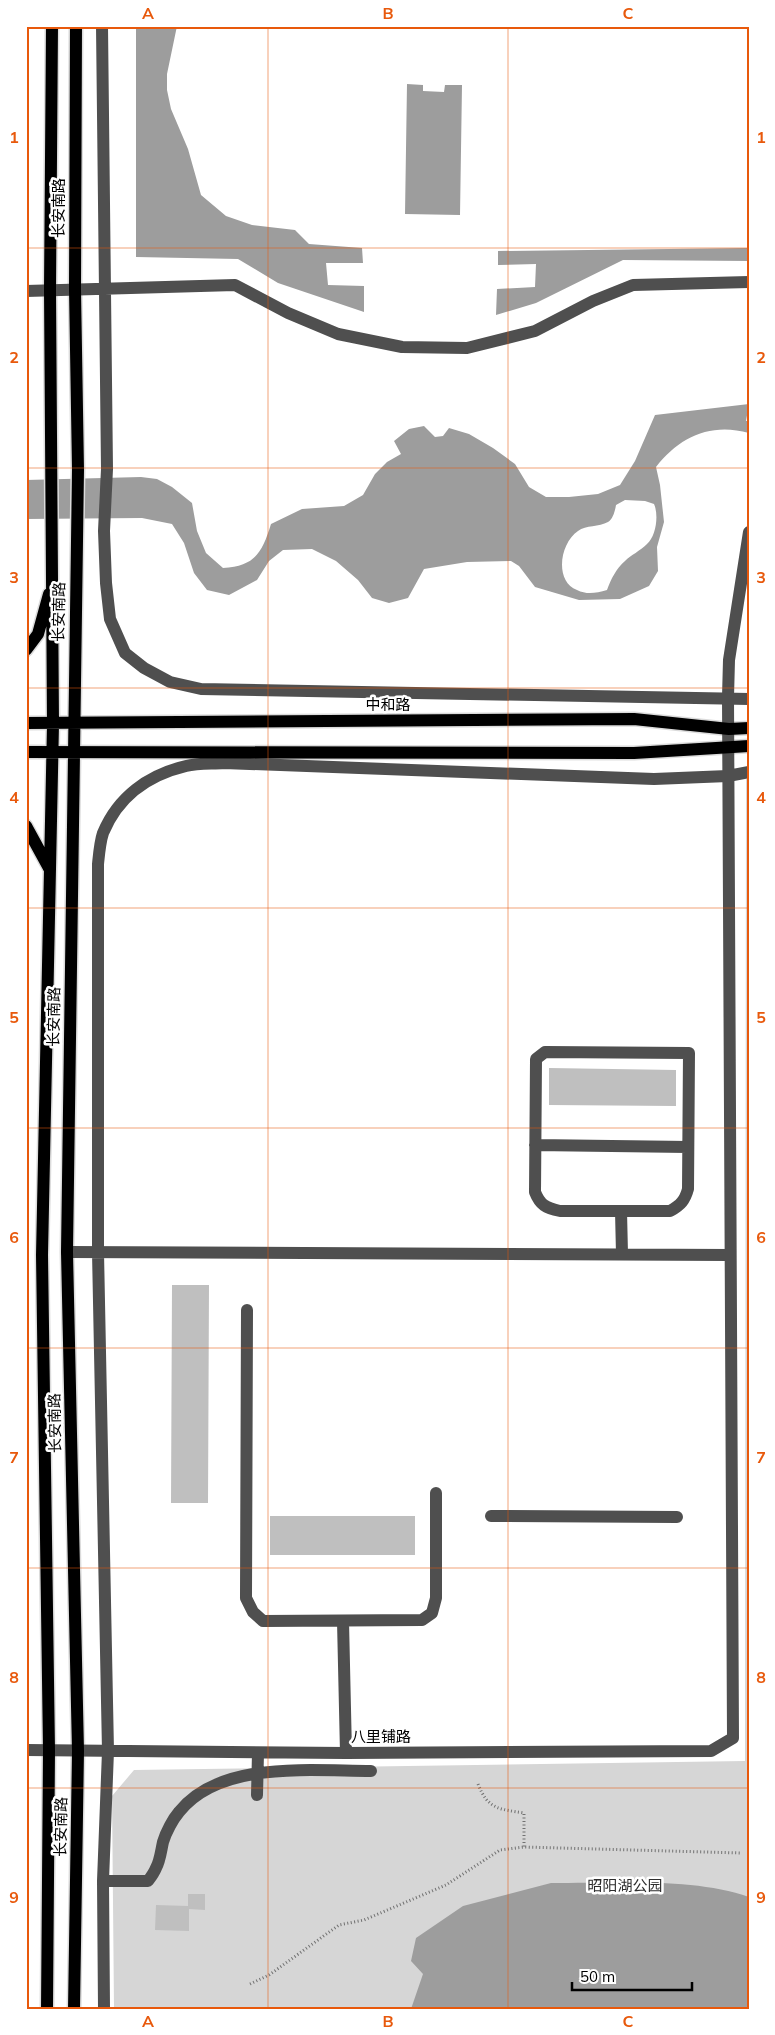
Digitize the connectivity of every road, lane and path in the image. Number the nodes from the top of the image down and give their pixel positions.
1 (52, 26) edge
2 (76, 26) edge
3 (102, 26) edge
4 (749, 282) edge
5 (75, 289) junction
6 (104, 289) junction
7 (50, 290) junction
8 (26, 291) edge
9 (749, 532) edge
10 (53, 579) junction
11 (26, 650) edge
12 (728, 697) junction
13 (749, 699) edge
14 (26, 723) edge
15 (53, 724) junction
16 (74, 724) junction
17 (749, 728) edge
18 (729, 729) junction
19 (749, 746) edge
20 (728, 747) junction
21 (26, 752) edge
22 (52, 752) junction
23 (73, 752) junction
24 (749, 772) edge
25 (728, 776) junction
26 (26, 826) edge
27 (49, 868) junction
28 (535, 1145) junction
29 (688, 1147) junction
30 (621, 1211) junction
31 (67, 1252) junction
32 (98, 1252) junction
33 (622, 1254) junction
34 (730, 1255) junction
35 (247, 1310) dead end
36 (436, 1493) dead end
37 (491, 1516) dead end
38 (677, 1517) dead end
39 (343, 1621) junction
40 (26, 1750) edge
41 (49, 1750) junction
42 (78, 1751) junction
43 (108, 1751) junction
44 (258, 1753) junction
45 (346, 1753) junction
46 (372, 1771) dead end
47 (258, 1774) junction
48 (478, 1784) dead end
49 (257, 1795) dead end
50 (524, 1847) junction
51 (741, 1853) dead end
52 (103, 1881) junction
53 (250, 1984) dead end
54 (47, 2009) edge
55 (74, 2009) edge
56 (104, 2009) edge

1 - 7 main road, 长安南路
2 - 5 main road, 长安南路
3 - 6 street
4 - 6 street
5 - 6 street
5 - 7 street
5 - 16 main road, 长安南路
6 - 12 street
7 - 8 street
7 - 10 main road, 长安南路
9 - 12 street
10 - 11 main road
10 - 15 main road, 长安南路
12 - 13 street
12 - 18 street
14 - 15 main road, 中和路
15 - 16 main road, 中和路
15 - 22 main road, 长安南路
16 - 18 main road, 中和路
16 - 23 main road, 长安南路
17 - 18 main road, 中和路
18 - 20 street
19 - 20 main road
20 - 23 main road
20 - 25 street
21 - 22 main road
22 - 23 main road
22 - 27 main road, 长安南路
23 - 31 main road, 长安南路
24 - 25 street
25 - 32 street
25 - 34 street
26 - 27 main road
27 - 41 main road, 长安南路
28 - 29 street
28 - 29 street
28 - 30 street
29 - 30 street
30 - 33 street
31 - 32 street
31 - 42 main road, 长安南路
32 - 33 street
32 - 43 street
33 - 34 street
34 - 45 street, 八里铺路
35 - 39 street
36 - 39 street
37 - 38 street
39 - 45 street
40 - 41 street, 八里铺路
41 - 42 street, 八里铺路
41 - 54 main road, 长安南路
42 - 43 street, 八里铺路
42 - 55 main road, 长安南路
43 - 44 street, 八里铺路
43 - 52 street
44 - 45 street, 八里铺路
44 - 47 street
46 - 47 street
47 - 49 street
47 - 52 street
48 - 50 path
50 - 51 path
50 - 53 path
52 - 56 street

